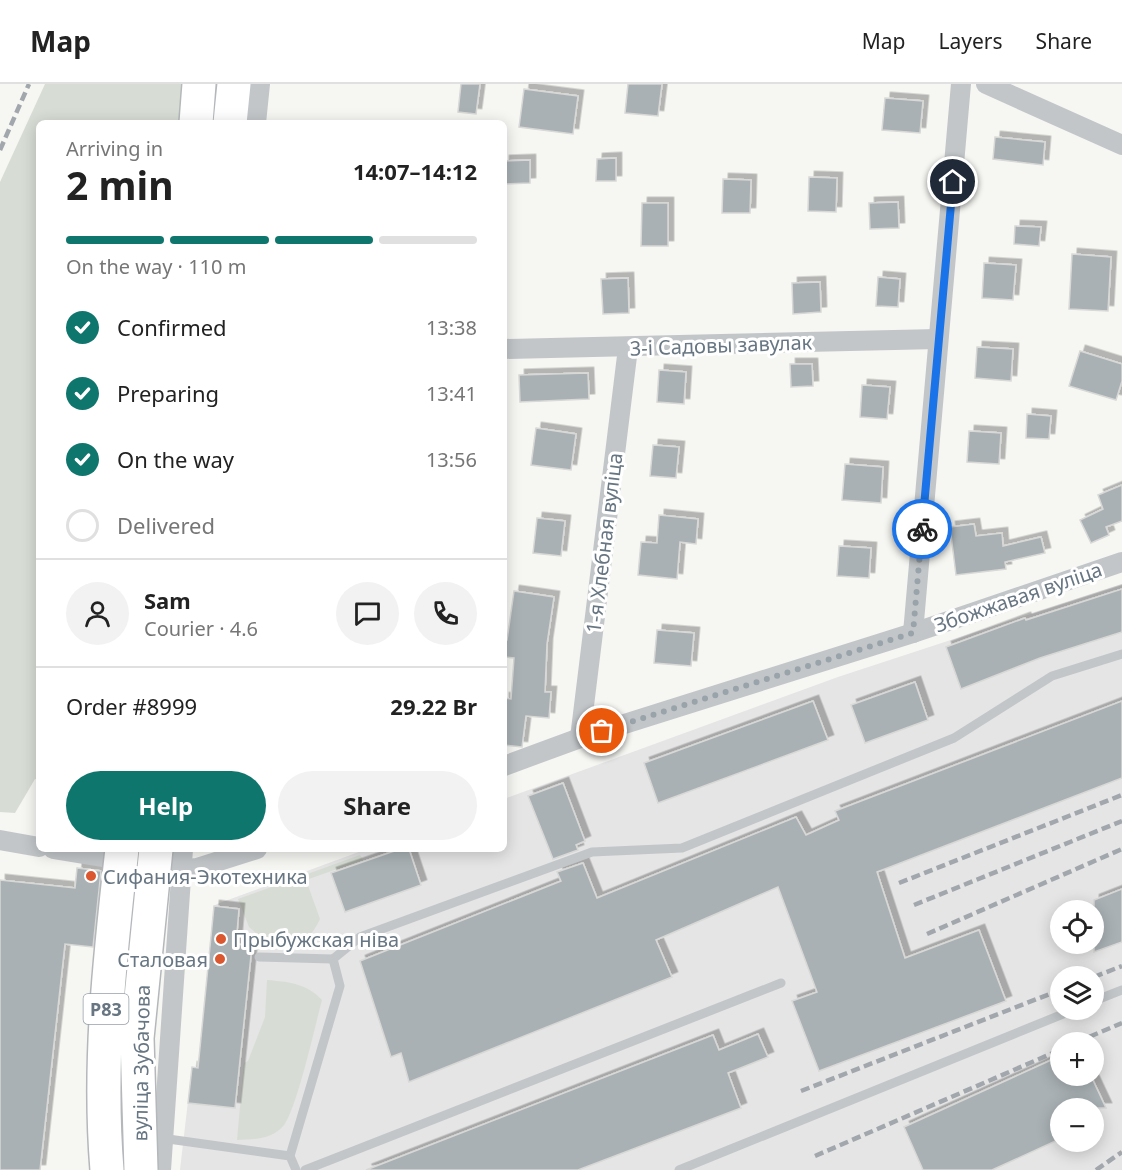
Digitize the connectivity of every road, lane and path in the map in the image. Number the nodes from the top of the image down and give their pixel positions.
1 (199, 84) edge
2 (234, 84) edge
3 (260, 84) edge
4 (961, 84) edge
5 (986, 84) edge
6 (196, 120) edge
7 (230, 120) edge
8 (256, 120) edge
9 (1122, 145) edge
10 (938, 339) junction
11 (628, 348) junction
12 (507, 349) edge
13 (1122, 562) edge
14 (913, 633) junction
15 (1122, 654) edge
16 (580, 738) junction
17 (507, 765) edge
18 (0, 840) edge
19 (36, 846) edge
20 (71, 852) edge
21 (122, 852) edge
22 (156, 852) edge
23 (183, 852) edge
24 (248, 852) edge
25 (180, 870) junction
26 (259, 957) dead end
27 (333, 959) junction
28 (781, 983) dead end
29 (1122, 990) edge
30 (1104, 997) edge
31 (1050, 1019) edge
32 (161, 1138) junction
33 (290, 1156) junction
34 (107, 1170) edge
35 (141, 1170) edge
36 (161, 1170) edge
37 (296, 1170) edge
38 (305, 1170) edge
39 (679, 1170) edge

1 - 6 highway
2 - 7 highway
3 - 8 street
4 - 10 street
5 - 9 street
10 - 11 street, 3-і Садовы завулак
10 - 14 street
11 - 12 street, 3-і Садовы завулак
11 - 16 street, 1-я Хлебная вуліца
13 - 14 street, Збожжавая вуліца
14 - 16 street, Збожжавая вуліца
15 - 27 lane
16 - 17 street, Збожжавая вуліца
18 - 19 street
20 - 25 street
21 - 34 highway, вуліца Зубачова / Р83, bridge
22 - 35 highway, вуліца Зубачова / Р83, bridge
23 - 25 street
24 - 25 street
25 - 32 street
26 - 27 lane
27 - 33 lane
28 - 38 lane
29 - 30 lane
31 - 39 lane
32 - 33 lane
32 - 36 street
33 - 37 lane

